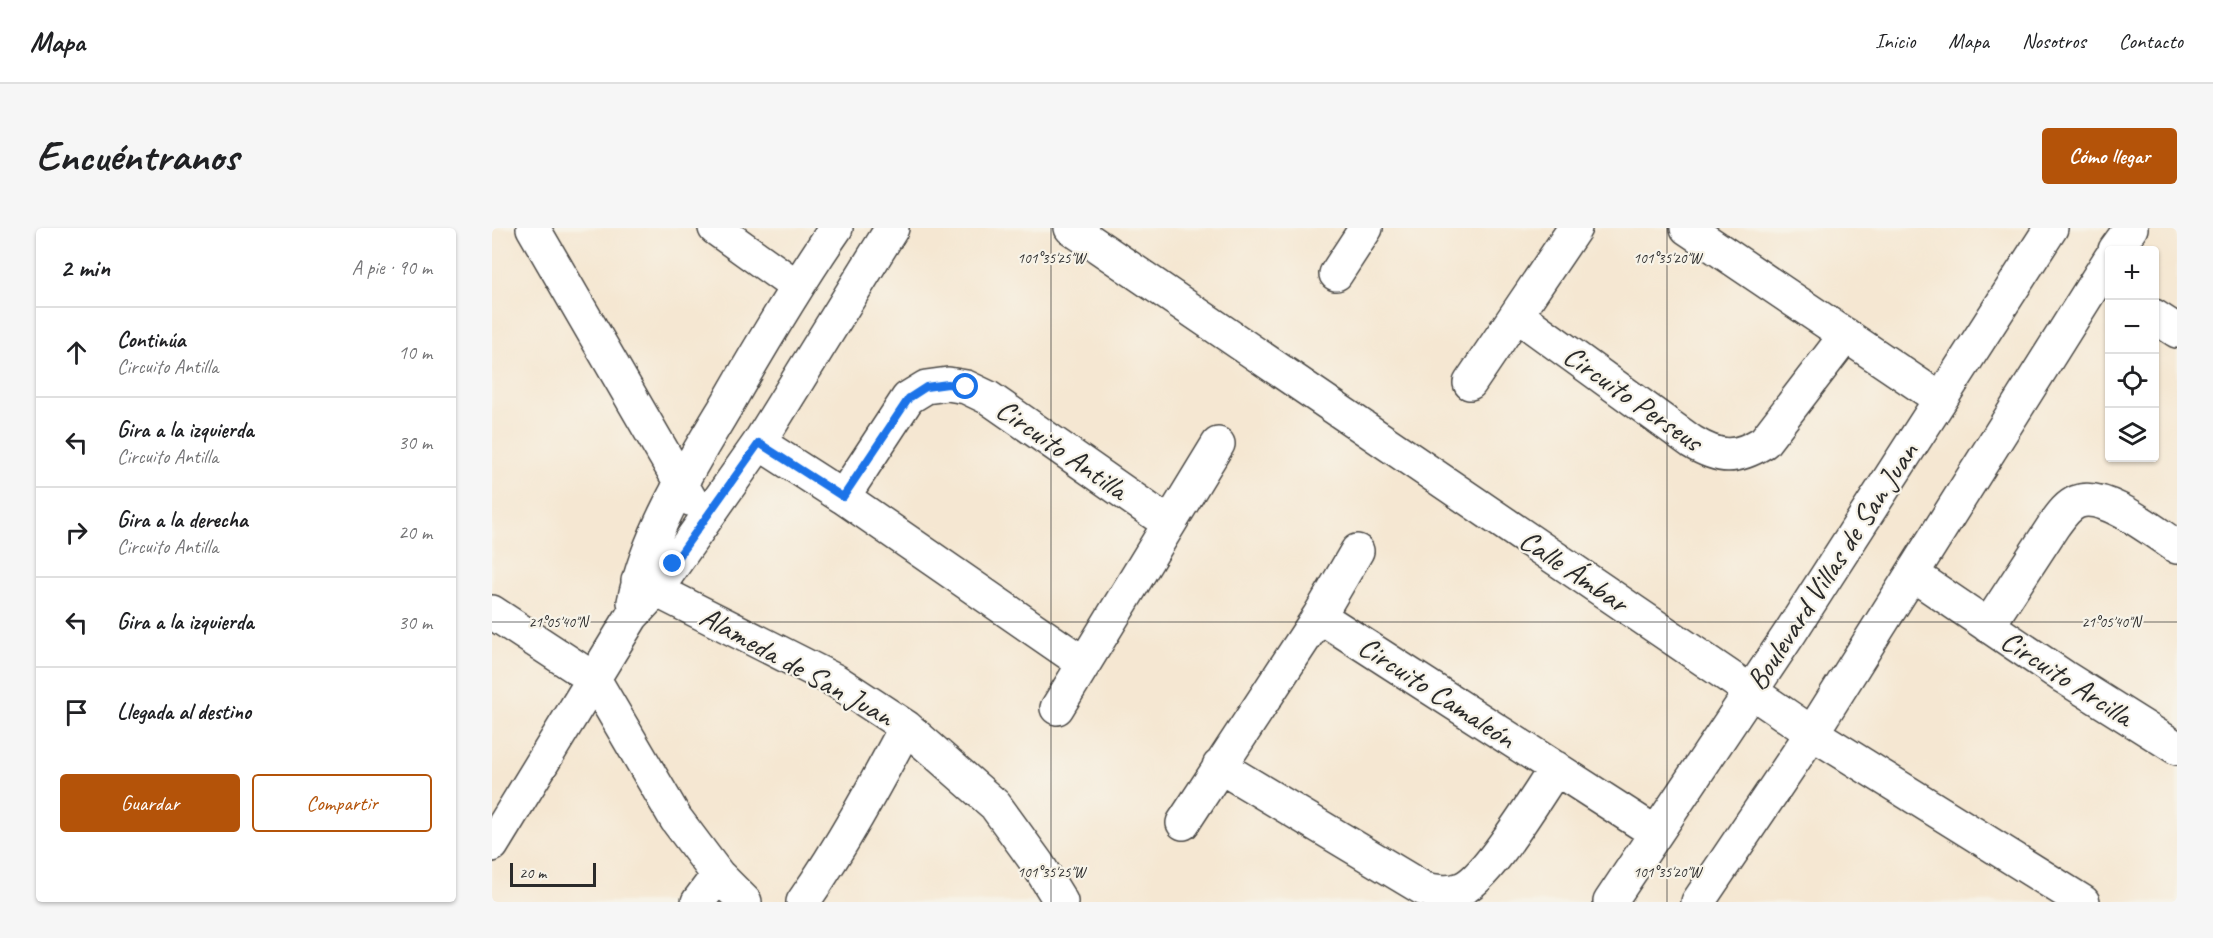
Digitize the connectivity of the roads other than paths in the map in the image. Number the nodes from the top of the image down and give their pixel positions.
1 (533, 228) edge
2 (715, 228) edge
3 (836, 228) edge
4 (892, 228) edge
5 (1071, 228) edge
6 (1366, 228) edge
7 (1575, 228) edge
8 (1687, 228) edge
9 (2051, 228) edge
10 (2131, 228) edge
11 (2121, 246) edge
12 (2105, 273) edge
13 (1336, 274) dead end
14 (796, 286) junction
15 (1517, 315) junction
16 (1846, 335) junction
17 (1470, 383) dead end
18 (1940, 399) junction
19 (759, 443) junction
20 (1218, 444) dead end
21 (680, 483) junction
22 (843, 497) junction
23 (703, 521) junction
24 (1168, 523) junction
25 (2177, 547) edge
26 (1357, 551) dead end
27 (1912, 574) junction
28 (647, 585) junction
29 (492, 612) edge
30 (1319, 616) junction
31 (1988, 626) junction
32 (1083, 663) junction
33 (594, 679) junction
34 (1750, 691) junction
35 (1057, 708) dead end
36 (906, 727) junction
37 (1812, 734) junction
38 (2177, 748) edge
39 (1219, 766) junction
40 (1556, 768) junction
41 (1183, 823) dead end
42 (1656, 833) junction
43 (493, 840) edge
44 (718, 875) junction
45 (698, 902) edge
46 (745, 902) edge
47 (804, 902) edge
48 (1061, 902) edge
49 (1610, 902) edge
50 (1698, 902) edge
51 (2083, 902) edge

1 - 21 street
2 - 14 street
3 - 14 street
4 - 19 street
5 - 34 street, Calle Ámbar
6 - 13 street
7 - 15 street
8 - 16 street
9 - 18 street, Boulevard Villas de San Juan
10 - 11 street
12 - 27 street
14 - 21 street
15 - 16 street, Circuito Perseus
15 - 17 street
16 - 18 street
18 - 34 street, Boulevard Villas de San Juan
19 - 22 street
19 - 23 street
20 - 24 street
21 - 23 street
21 - 28 street
22 - 24 street, Circuito Antilla
22 - 32 street
23 - 28 street
24 - 32 street
25 - 31 street, Circuito Arcilla
26 - 30 street
27 - 31 street, Circuito Arcilla
27 - 37 street
28 - 33 street
28 - 36 street, Alameda de San Juan
29 - 33 street
30 - 39 street
30 - 40 street, Circuito Camaleón
31 - 38 street, Circuito Arcilla
32 - 35 street
33 - 43 street
33 - 44 street
34 - 37 street, Calle Ámbar
34 - 42 street, Boulevard Villas de San Juan
36 - 47 street
36 - 48 street, Alameda de San Juan
37 - 50 street
37 - 51 street, Calle Ámbar
39 - 40 street
39 - 41 street
40 - 42 street, Circuito Camaleón
42 - 49 street, Boulevard Villas de San Juan
44 - 45 street
44 - 46 street

